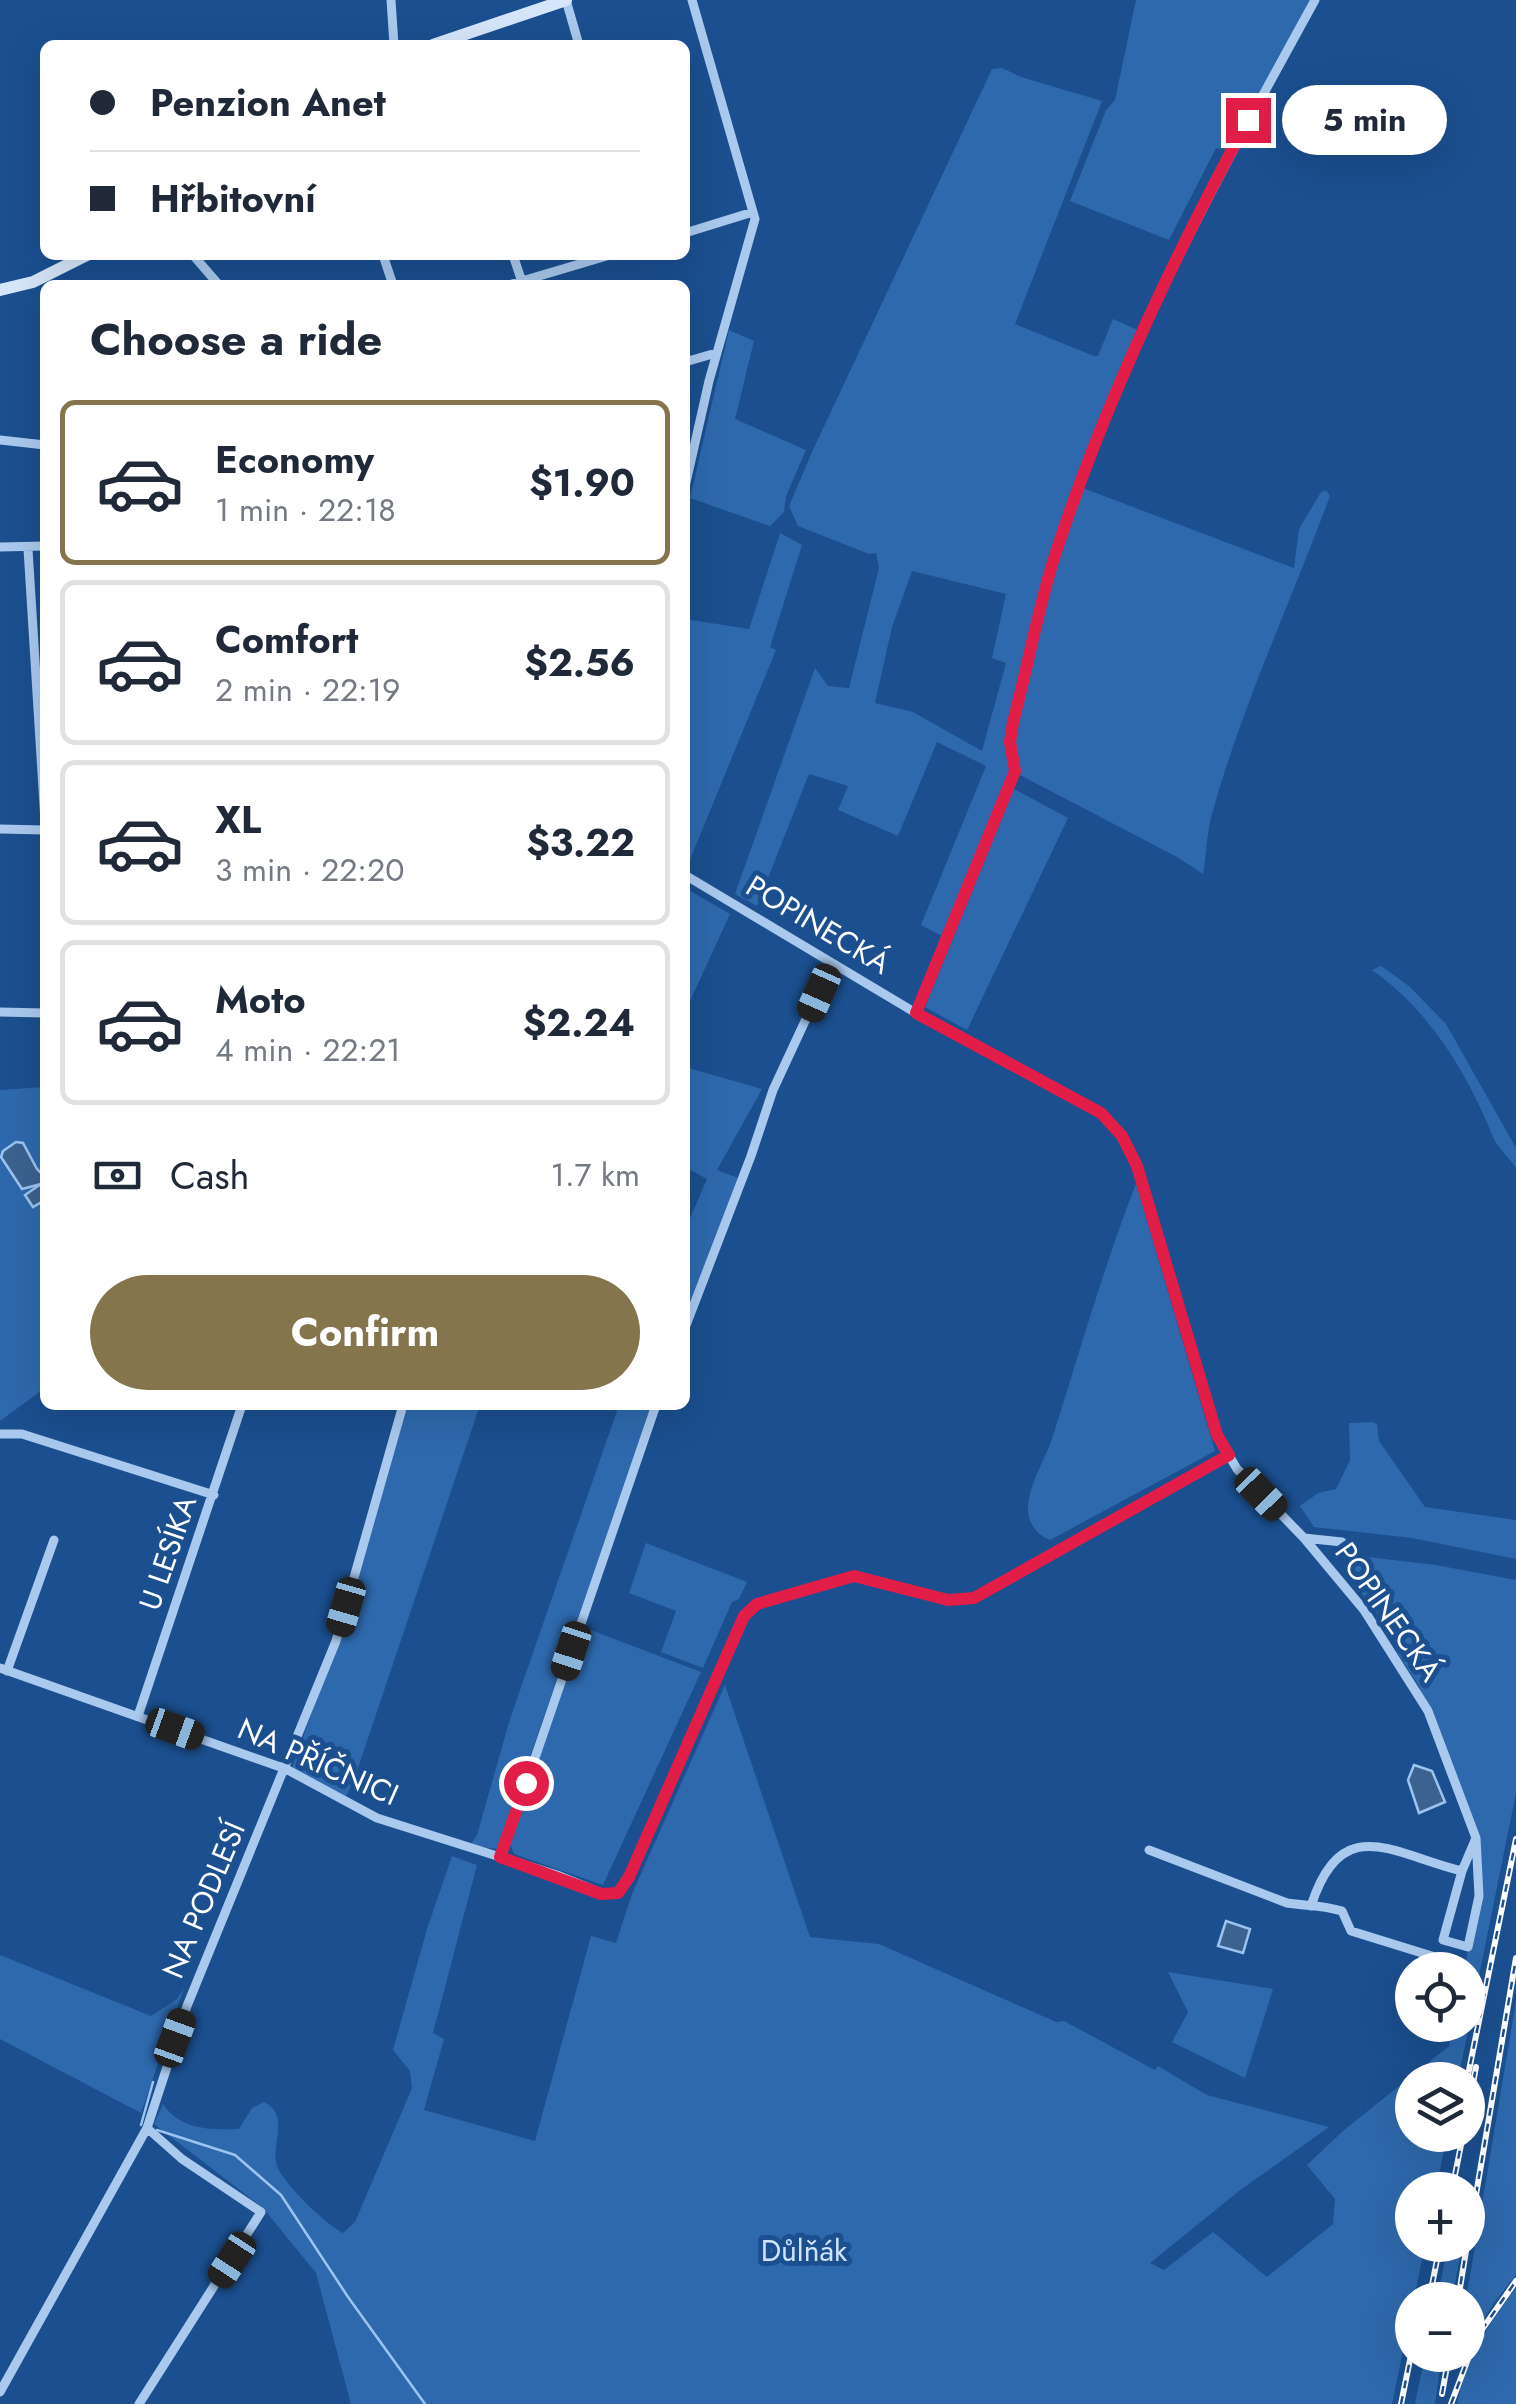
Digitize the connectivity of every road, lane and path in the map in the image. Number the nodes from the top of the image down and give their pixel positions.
1 (391, 0) edge
2 (566, 0) edge
3 (692, 0) edge
4 (1315, 0) edge
5 (394, 40) edge
6 (451, 40) edge
7 (578, 40) edge
8 (753, 212) junction
9 (690, 231) edge
10 (77, 260) edge
11 (197, 260) edge
12 (594, 260) edge
13 (215, 280) edge
14 (531, 280) edge
15 (0, 290) edge
16 (716, 353) junction
17 (690, 361) edge
18 (0, 440) edge
19 (40, 444) edge
20 (690, 465) edge
21 (0, 547) edge
22 (40, 547) edge
23 (28, 549) junction
24 (40, 742) edge
25 (0, 829) edge
26 (40, 830) edge
27 (690, 878) edge
28 (832, 963) junction
29 (0, 1012) edge
30 (916, 1013) junction
31 (40, 1014) edge
32 (690, 1315) edge
33 (240, 1410) edge
34 (402, 1410) edge
35 (654, 1410) edge
36 (0, 1434) edge
37 (1229, 1455) junction
38 (214, 1495) junction
39 (1304, 1538) junction
40 (54, 1540) dead end
41 (1342, 1542) dead end
42 (4, 1669) edge
43 (138, 1716) junction
44 (286, 1769) junction
45 (1476, 1838) junction
46 (1149, 1850) dead end
47 (500, 1857) junction
48 (1462, 1871) junction
49 (1310, 1906) junction
50 (1419, 1952) edge
51 (146, 2128) junction
52 (0, 2392) edge
53 (139, 2404) edge

1 - 5 street
2 - 6 main road
2 - 7 street
3 - 8 street
4 - 30 street
8 - 9 street
8 - 16 street
10 - 15 main road
11 - 13 street
12 - 14 street
16 - 17 street
16 - 20 street
18 - 19 street
21 - 23 street
22 - 23 street
23 - 24 street
25 - 26 street
27 - 28 street, POPINECKÁ
28 - 30 street, POPINECKÁ
28 - 32 street
29 - 31 street
30 - 37 street, POPINECKÁ
33 - 38 street, U LESÍKA
34 - 44 street, NA PODLESÍ
35 - 47 street
36 - 38 street
37 - 39 street, POPINECKÁ
37 - 47 street, NA PŘÍČNICI
38 - 43 street, U LESÍKA
39 - 41 street
39 - 45 street, POPINECKÁ
40 - 42 street
42 - 43 street, NA PŘÍČNICI
43 - 44 street, NA PŘÍČNICI
44 - 47 street, NA PŘÍČNICI
44 - 51 street, NA PODLESÍ
45 - 48 street
45 - 48 street, POPINECKÁ
46 - 49 street
48 - 49 street
49 - 50 street
51 - 52 street, NA PODLESÍ
51 - 53 street

